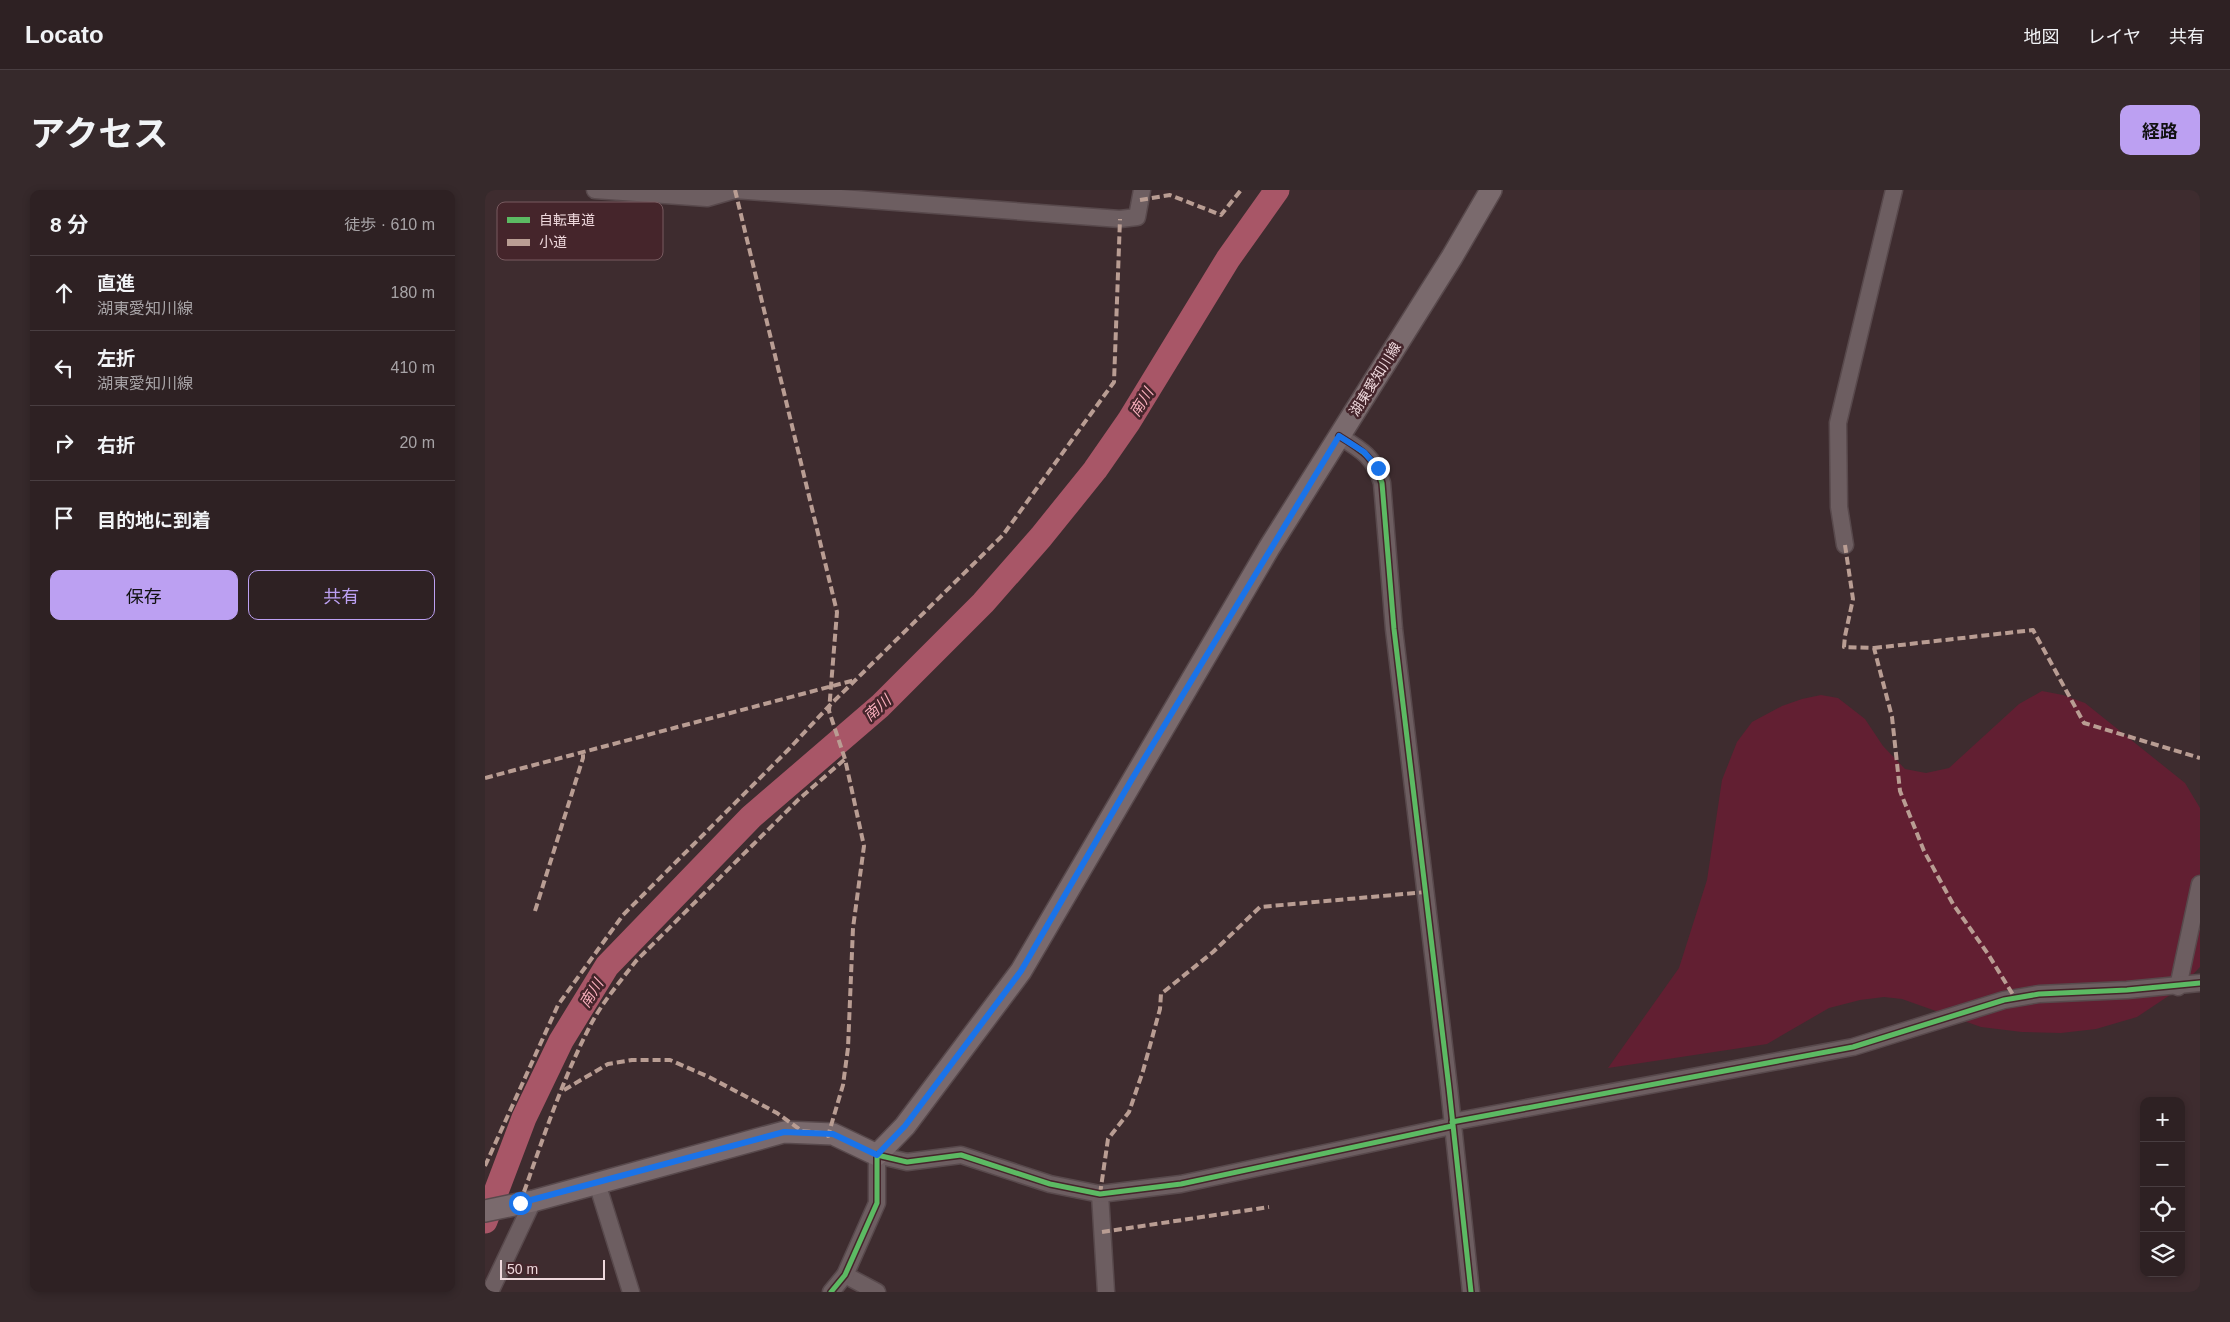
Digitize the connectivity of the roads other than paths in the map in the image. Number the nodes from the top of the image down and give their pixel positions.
1 (595, 190) edge
2 (735, 190) edge
3 (1142, 190) edge
4 (1491, 190) edge
5 (1894, 190) edge
6 (1339, 436) junction
7 (1845, 545) dead end
8 (2200, 884) edge
9 (2200, 983) edge
10 (2178, 987) junction
11 (1452, 1124) junction
12 (877, 1155) junction
13 (597, 1183) junction
14 (1100, 1194) junction
15 (523, 1203) junction
16 (485, 1211) edge
17 (845, 1275) junction
18 (490, 1292) edge
19 (631, 1292) edge
20 (831, 1292) edge
21 (877, 1292) edge
22 (1106, 1292) edge
23 (1471, 1292) edge

1 - 2 street
2 - 3 street
4 - 6 main road, 湖東愛知川線
5 - 7 street
6 - 11 street
6 - 12 main road, 湖東愛知川線
8 - 10 street
9 - 10 street
10 - 11 street
11 - 14 street
11 - 23 street
12 - 13 main road
12 - 14 street
12 - 17 street
13 - 15 main road
13 - 19 street
14 - 22 street
15 - 16 main road
15 - 18 street
17 - 20 street
17 - 21 street

